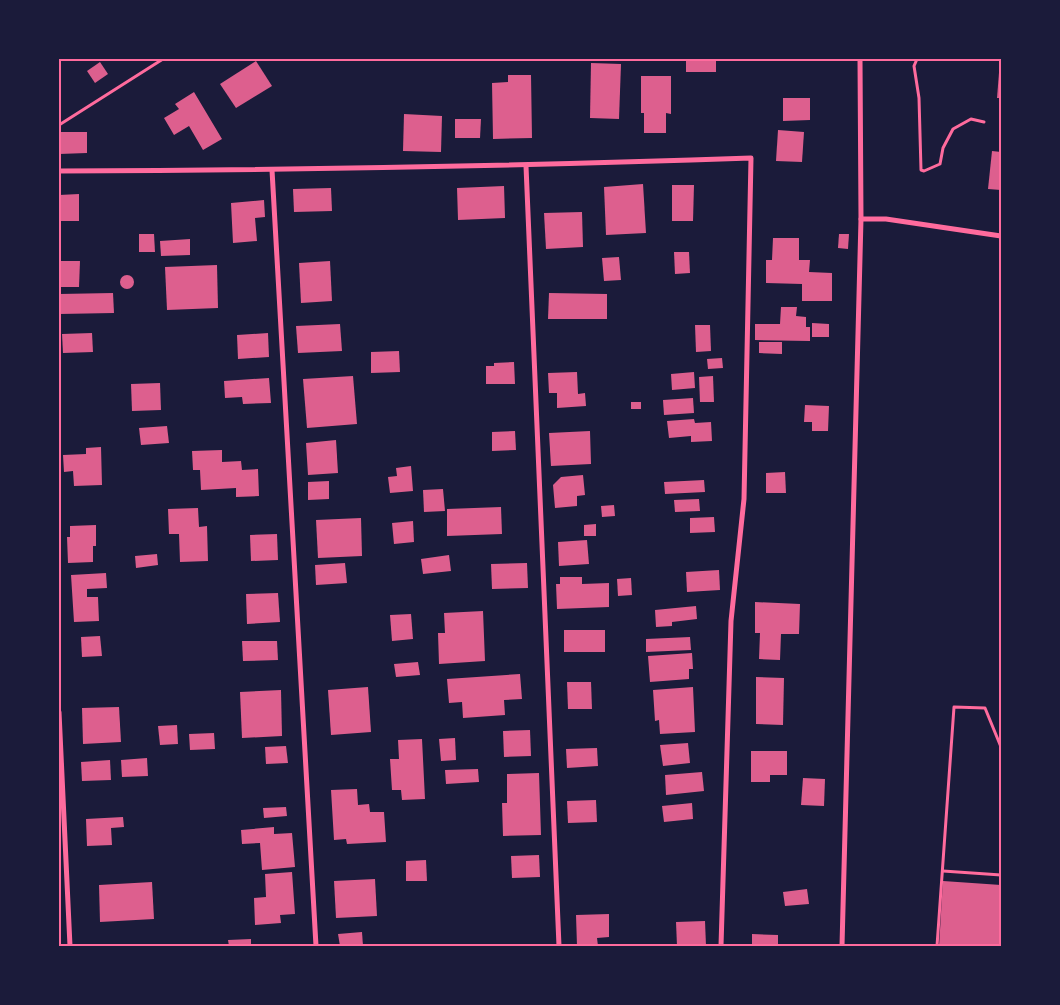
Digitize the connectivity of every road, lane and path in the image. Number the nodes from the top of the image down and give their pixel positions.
1 (163, 59) edge
2 (860, 59) edge
3 (916, 59) edge
4 (984, 122) dead end
5 (59, 125) edge
6 (526, 166) junction
7 (272, 170) junction
8 (59, 171) edge
9 (861, 219) junction
10 (1001, 236) edge
11 (59, 712) edge
12 (1001, 747) edge
13 (943, 871) junction
14 (1001, 875) edge
15 (70, 946) edge
16 (316, 946) edge
17 (559, 946) edge
18 (721, 946) edge
19 (842, 946) edge
20 (937, 946) edge

1 - 5 path
2 - 9 street
3 - 4 path
6 - 7 street
6 - 17 street
6 - 18 street
7 - 8 street
7 - 16 street
9 - 10 street
9 - 19 street
11 - 15 street
12 - 13 path
13 - 14 path
13 - 20 path

